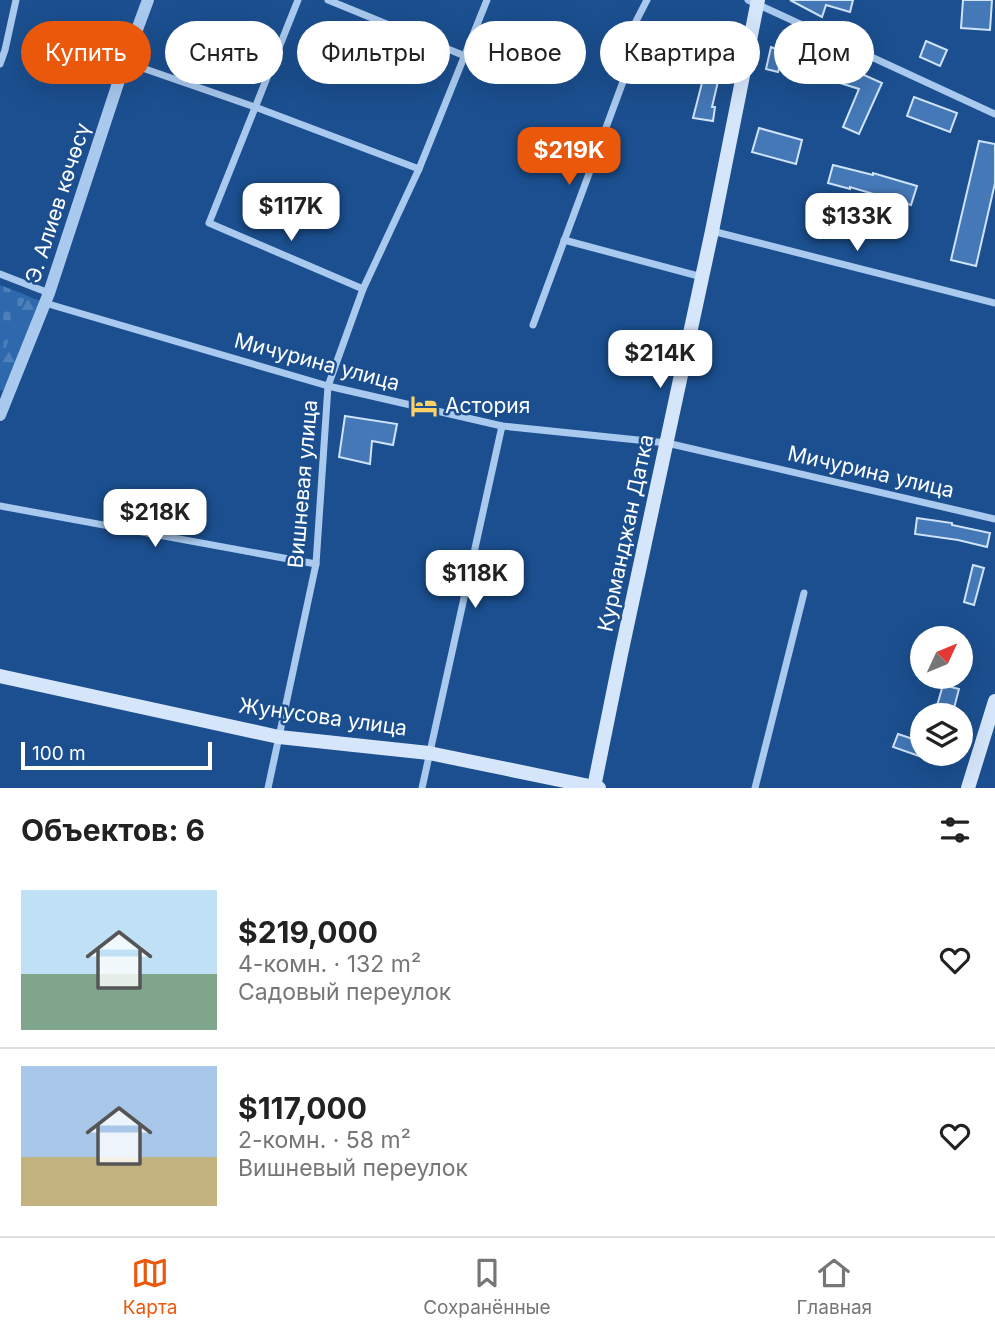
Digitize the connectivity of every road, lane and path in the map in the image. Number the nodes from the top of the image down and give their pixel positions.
1 (16, 0) edge
2 (148, 0) edge
3 (298, 0) edge
4 (328, 0) edge
5 (487, 0) edge
6 (647, 0) edge
7 (754, 2) edge
8 (140, 21) edge
9 (479, 21) edge
10 (636, 21) edge
11 (464, 56) edge
12 (464, 58) edge
13 (0, 64) edge
14 (151, 71) edge
15 (118, 84) edge
16 (622, 84) edge
17 (255, 107) junction
18 (995, 114) edge
19 (419, 170) junction
20 (712, 231) junction
21 (564, 240) junction
22 (0, 274) edge
23 (702, 277) junction
24 (363, 289) junction
25 (47, 298) junction
26 (995, 303) edge
27 (533, 325) dead end
28 (328, 386) junction
29 (0, 415) edge
30 (502, 426) junction
31 (667, 443) junction
32 (0, 506) edge
33 (995, 519) edge
34 (316, 564) junction
35 (804, 593) dead end
36 (0, 676) edge
37 (995, 701) edge
38 (279, 737) junction
39 (429, 752) junction
40 (268, 788) edge
41 (422, 788) edge
42 (596, 788) edge
43 (755, 788) edge
44 (968, 788) edge

1 - 13 street
2 - 8 street, Э. Алиев көчөсү
3 - 17 street
4 - 11 street
5 - 9 street, Вишневая улица
6 - 10 street
7 - 18 street
7 - 20 main road, Курманджан Датка
12 - 19 street, Вишневая улица
14 - 17 street
15 - 25 street, Э. Алиев көчөсү
16 - 21 street
17 - 19 street
17 - 24 street
19 - 24 street, Вишневая улица
20 - 23 main road, Курманджан Датка
20 - 26 street
21 - 23 street
21 - 27 street
22 - 25 street, Мичурина улица
23 - 31 main road, Курманджан Датка
24 - 28 street, Вишневая улица
25 - 28 street, Мичурина улица
25 - 29 street, Э. Алиев көчөсү
28 - 30 street, Мичурина улица
28 - 34 street, Вишневая улица
30 - 31 street, Мичурина улица
30 - 39 street
31 - 33 street, Мичурина улица
31 - 42 main road, Курманджан Датка
32 - 34 street
34 - 38 street, Вишневая улица
35 - 43 street
36 - 38 main road, Жунусова улица
37 - 44 main road
38 - 39 main road, Жунусова улица
38 - 40 street, Вишневая улица
39 - 41 street
39 - 42 main road, Жунусова улица

